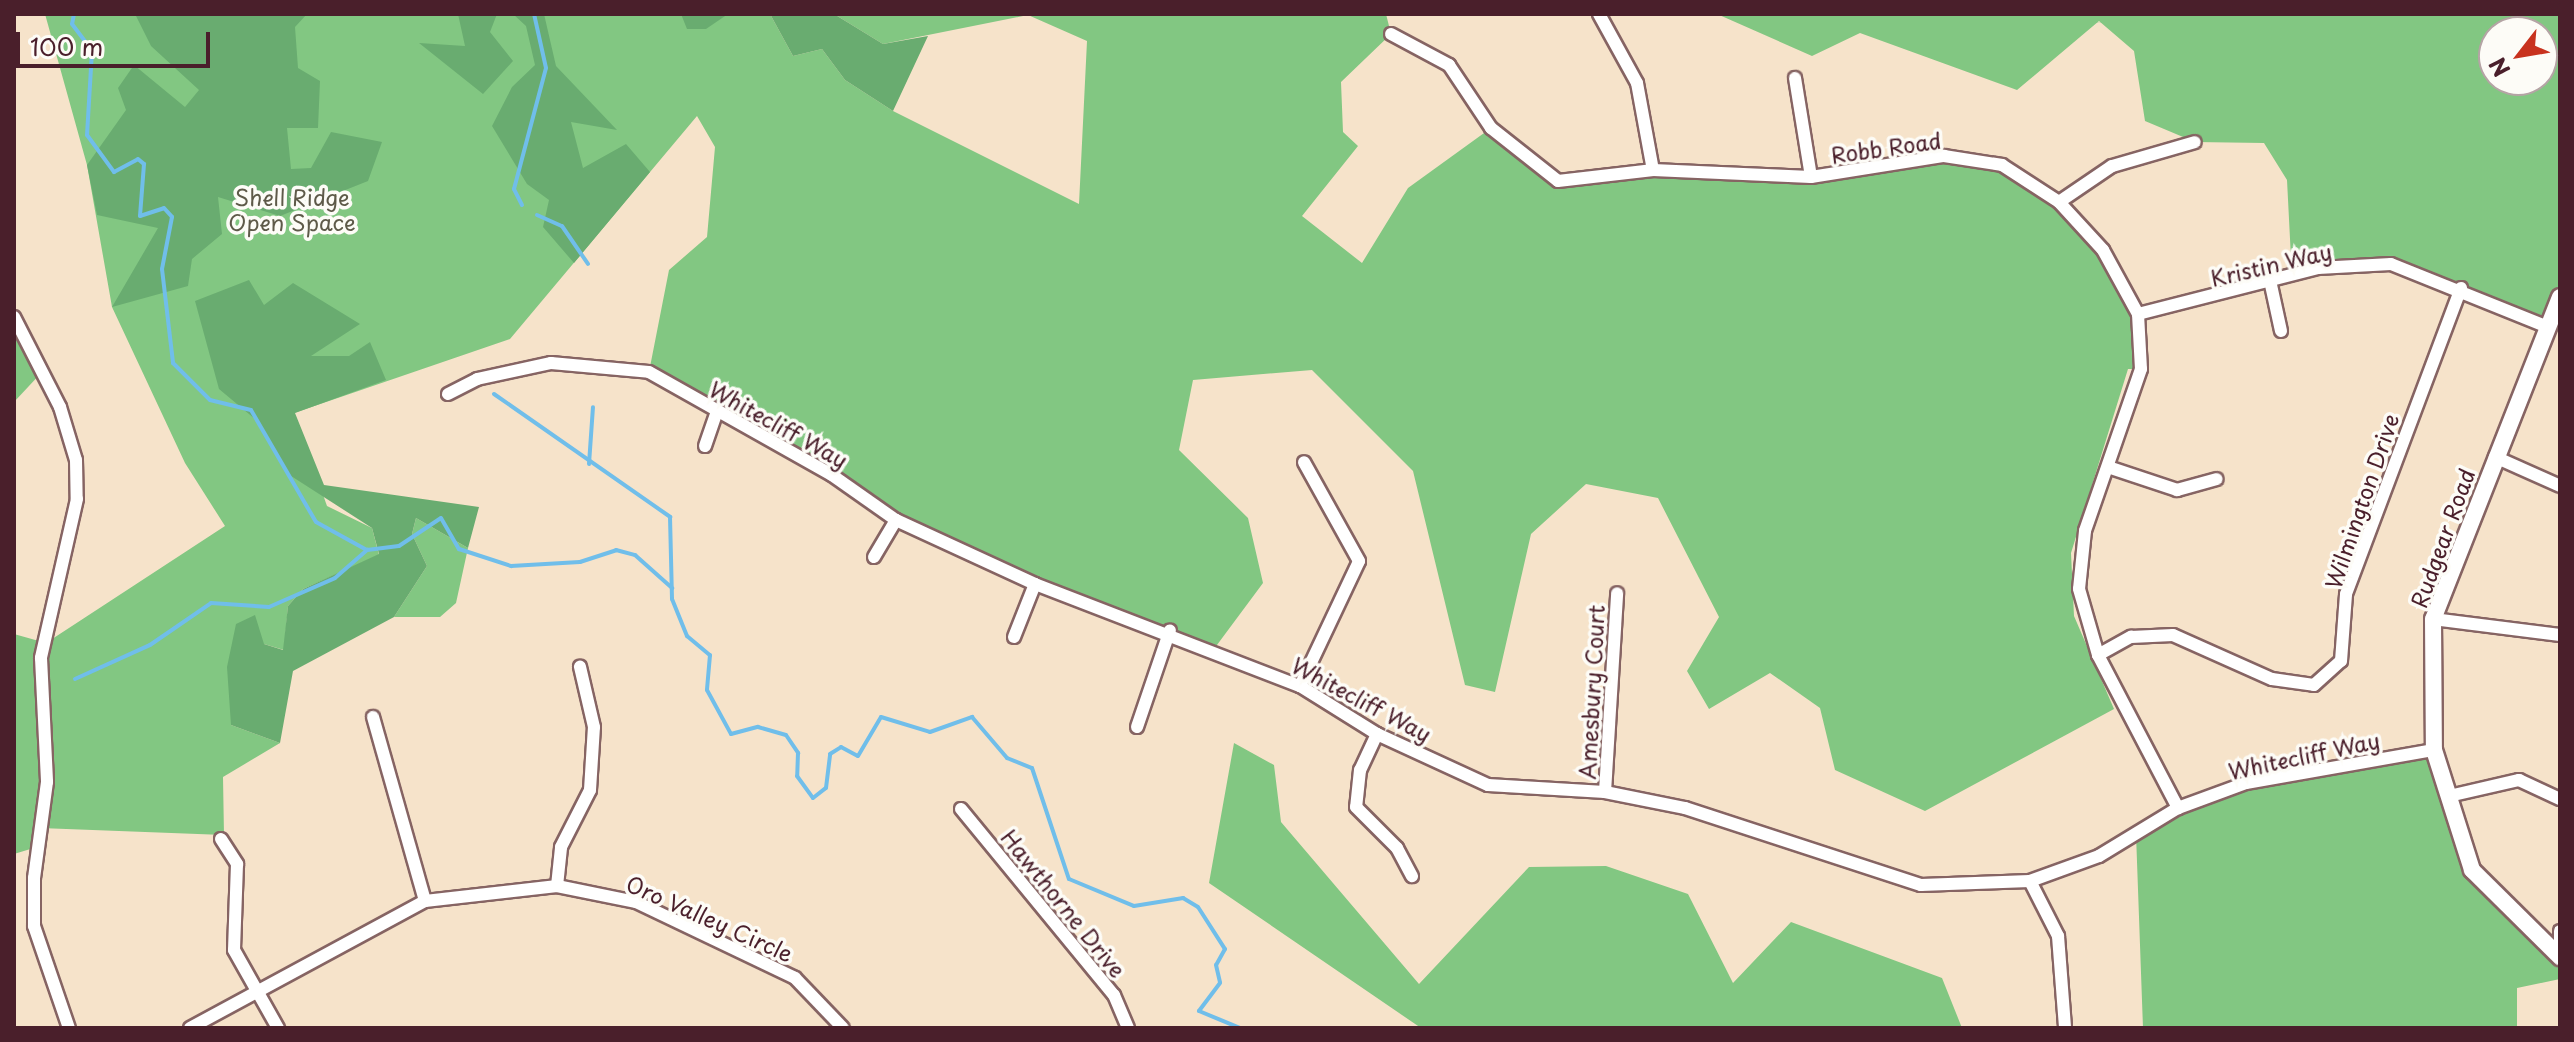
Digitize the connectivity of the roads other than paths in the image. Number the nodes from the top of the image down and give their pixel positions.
1 (1599, 14) edge
2 (1391, 34) dead end
3 (1795, 78) dead end
4 (2195, 142) dead end
5 (1653, 170) junction
6 (1811, 177) junction
7 (2059, 202) junction
8 (2271, 285) junction
9 (2461, 288) junction
10 (2560, 299) edge
11 (2138, 314) junction
12 (14, 317) edge
13 (2545, 326) junction
14 (2281, 331) dead end
15 (448, 394) dead end
16 (716, 414) junction
17 (705, 446) dead end
18 (2495, 457) junction
19 (1304, 462) dead end
20 (2108, 467) junction
21 (2217, 479) dead end
22 (2560, 486) edge
23 (896, 520) junction
24 (874, 557) dead end
25 (1035, 584) junction
26 (1617, 593) dead end
27 (2433, 619) junction
28 (1170, 630) junction
29 (2560, 635) edge
30 (1014, 637) dead end
31 (2098, 655) junction
32 (580, 667) dead end
33 (1300, 686) junction
34 (373, 717) dead end
35 (1137, 727) dead end
36 (1377, 734) junction
37 (2434, 750) junction
38 (1605, 792) junction
39 (2449, 796) junction
40 (2560, 799) edge
41 (2178, 808) junction
42 (961, 809) dead end
43 (221, 839) dead end
44 (1412, 876) dead end
45 (2030, 881) junction
46 (557, 886) junction
47 (425, 901) junction
48 (2560, 931) edge
49 (2560, 957) edge
50 (255, 987) junction
51 (69, 1028) edge
52 (190, 1028) edge
53 (278, 1028) edge
54 (843, 1028) edge
55 (1128, 1028) edge
56 (2065, 1028) edge

1 - 5 street
2 - 5 street, Robb Road
3 - 6 street
4 - 7 street
5 - 6 street, Robb Road
6 - 7 street, Robb Road
7 - 11 street, Robb Road
8 - 9 street, Kristin Way
8 - 11 street, Kristin Way
8 - 14 street
9 - 13 street, Kristin Way
9 - 31 street, Wilmington Drive
10 - 13 street, Rudgear Road
11 - 20 street, Robb Road
12 - 51 street
13 - 18 street, Rudgear Road
15 - 16 street, Whitecliff Way
16 - 17 street
16 - 23 street, Whitecliff Way
18 - 22 street
18 - 27 street, Rudgear Road
19 - 33 street
20 - 21 street
20 - 31 street, Robb Road
23 - 24 street
23 - 25 street, Whitecliff Way
25 - 28 street, Whitecliff Way
25 - 30 street
26 - 38 street, Amesbury Court
27 - 29 street
27 - 37 street, Rudgear Road
28 - 33 street, Whitecliff Way
28 - 35 street
31 - 41 street, Robb Road
32 - 46 street
33 - 36 street, Whitecliff Way
34 - 47 street
36 - 38 street, Whitecliff Way
36 - 44 street
37 - 39 street, Rudgear Road
37 - 41 street, Whitecliff Way
38 - 45 street, Whitecliff Way
39 - 40 street
39 - 49 street, Rudgear Road
41 - 45 street, Whitecliff Way
42 - 55 street, Hawthorne Drive
43 - 50 street
45 - 56 street
46 - 47 street, Oro Valley Circle
46 - 54 street, Oro Valley Circle
47 - 50 street, Oro Valley Circle
48 - 49 street
50 - 52 street, Oro Valley Circle
50 - 53 street

